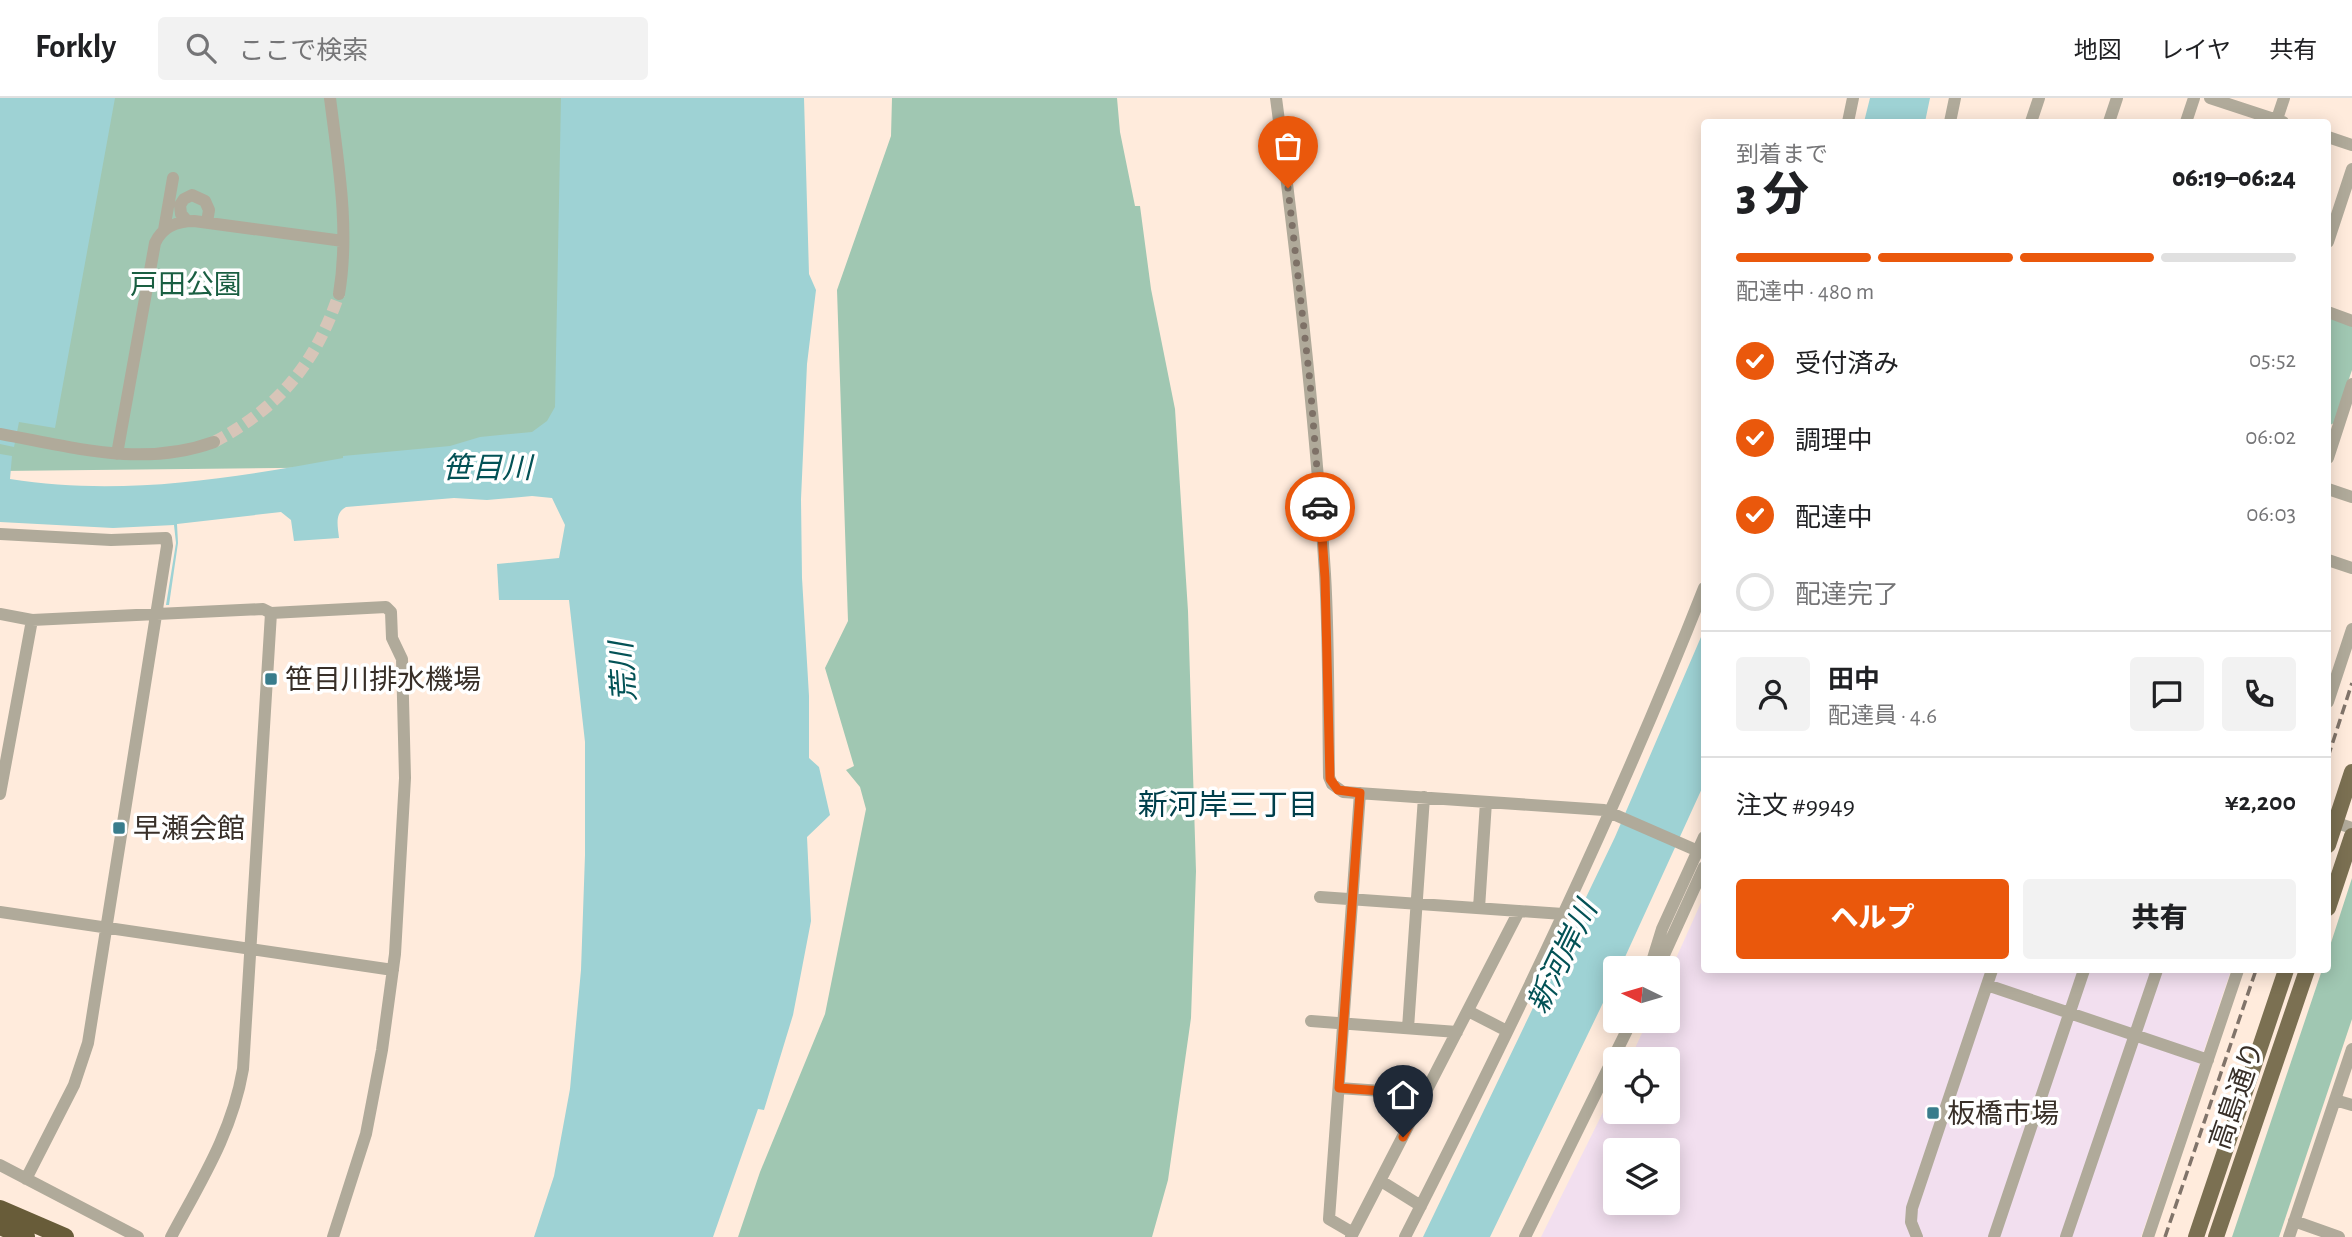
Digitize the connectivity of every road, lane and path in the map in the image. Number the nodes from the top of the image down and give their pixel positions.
1 (330, 98) edge
2 (1276, 98) edge
3 (1853, 98) edge
4 (1955, 98) edge
5 (2039, 98) edge
6 (2117, 98) edge
7 (2194, 98) edge
8 (2210, 98) edge
9 (2284, 98) edge
10 (1849, 119) edge
11 (1951, 119) edge
12 (2032, 119) edge
13 (2110, 119) edge
14 (2187, 119) edge
15 (2270, 119) edge
16 (2279, 119) edge
17 (2331, 138) edge
18 (2352, 145) edge
19 (2352, 169) edge
20 (173, 178) dead end
21 (187, 221) junction
22 (207, 222) junction
23 (164, 230) junction
24 (2331, 233) edge
25 (343, 242) junction
26 (339, 294) tunnel mouth
27 (2331, 313) edge
28 (2352, 321) edge
29 (2352, 384) edge
30 (2332, 430) edge
31 (0, 434) edge
32 (214, 442) tunnel mouth
33 (117, 454) junction
34 (2331, 490) edge
35 (2352, 497) edge
36 (0, 534) edge
37 (2331, 561) edge
38 (2352, 568) edge
39 (1701, 595) edge
40 (271, 613) junction
41 (0, 614) edge
42 (157, 614) junction
43 (32, 620) junction
44 (2352, 629) edge
45 (2331, 693) edge
46 (2352, 772) edge
47 (1360, 793) junction
48 (0, 794) edge
49 (1424, 797) junction
50 (1486, 802) junction
51 (1611, 812) junction
52 (2331, 821) edge
53 (2352, 828) edge
54 (2352, 836) edge
55 (1701, 841) edge
56 (1695, 850) junction
57 (1701, 874) edge
58 (1320, 897) dead end
59 (1352, 899) junction
60 (2331, 899) edge
61 (1417, 904) junction
62 (1479, 908) junction
63 (1519, 911) junction
64 (0, 912) edge
65 (1563, 914) junction
66 (107, 927) junction
67 (250, 948) junction
68 (1654, 956) edge
69 (1663, 956) edge
70 (393, 970) junction
71 (1991, 973) edge
72 (2083, 973) edge
73 (2156, 973) edge
74 (2237, 973) edge
75 (2285, 973) edge
76 (2306, 973) edge
77 (1987, 985) junction
78 (1468, 1011) junction
79 (2070, 1013) junction
80 (1311, 1021) dead end
81 (1343, 1024) junction
82 (1408, 1028) junction
83 (1507, 1031) junction
84 (1457, 1032) junction
85 (1626, 1033) edge
86 (2135, 1035) junction
87 (2352, 1049) edge
88 (2208, 1060) junction
89 (1339, 1088) junction
90 (1425, 1094) junction
91 (2335, 1100) junction
92 (2352, 1105) edge
93 (0, 1165) edge
94 (26, 1178) junction
95 (1381, 1181) junction
96 (1421, 1206) junction
97 (0, 1209) edge
98 (2294, 1221) junction
99 (0, 1226) edge
100 (1352, 1235) edge
101 (26, 1237) edge
102 (65, 1237) edge
103 (138, 1237) edge
104 (171, 1237) edge
105 (333, 1237) edge
106 (1405, 1237) edge
107 (1525, 1237) edge
108 (1917, 1237) edge
109 (1994, 1237) edge
110 (2066, 1237) edge
111 (2148, 1237) edge
112 (2196, 1237) edge
113 (2216, 1237) edge
114 (2288, 1237) edge
115 (2339, 1237) edge

1 - 25 street
2 - 47 street
3 - 10 street
4 - 11 street
5 - 12 street
6 - 13 street
7 - 14 street
8 - 15 street
9 - 16 street
17 - 18 street
19 - 24 street
20 - 23 street
21 - 22 street
21 - 22 street
21 - 23 street
22 - 25 street
23 - 33 street
25 - 26 street
27 - 28 street
29 - 30 street
31 - 33 street
32 - 33 street
34 - 35 street
36 - 42 street
37 - 38 street
39 - 51 street
40 - 42 street
40 - 67 street
40 - 70 street
41 - 43 street
42 - 43 street
42 - 66 street
43 - 48 street
44 - 45 street
46 - 52 main road
47 - 49 street
47 - 59 street
49 - 50 street
49 - 61 street
50 - 51 street
50 - 62 street
51 - 56 street
51 - 65 street
52 - 53 street
54 - 60 main road
55 - 56 street
56 - 68 street
57 - 69 street
58 - 59 street
59 - 61 street
59 - 81 street
61 - 62 street
61 - 82 street
62 - 63 street
63 - 65 street
63 - 78 street
64 - 66 street
65 - 83 street
66 - 67 street
66 - 94 street
67 - 70 street
67 - 104 street
70 - 105 street
71 - 77 street
72 - 79 street
73 - 86 street
74 - 88 street
75 - 112 main road, 高島通り
76 - 113 main road, 高島通り
77 - 79 street
77 - 108 street
78 - 83 street
78 - 84 street
79 - 86 street
79 - 109 street
80 - 81 street
81 - 82 street
81 - 89 street
82 - 84 street
83 - 96 street
84 - 90 street
85 - 107 street
86 - 88 street
86 - 110 street
87 - 91 street
88 - 111 street
89 - 90 street
89 - 100 street
90 - 95 street
91 - 92 street
91 - 98 street
93 - 94 street
94 - 103 street
95 - 96 street
95 - 100 street
96 - 106 street
97 - 102 highway
98 - 114 street
98 - 115 street
99 - 101 highway

